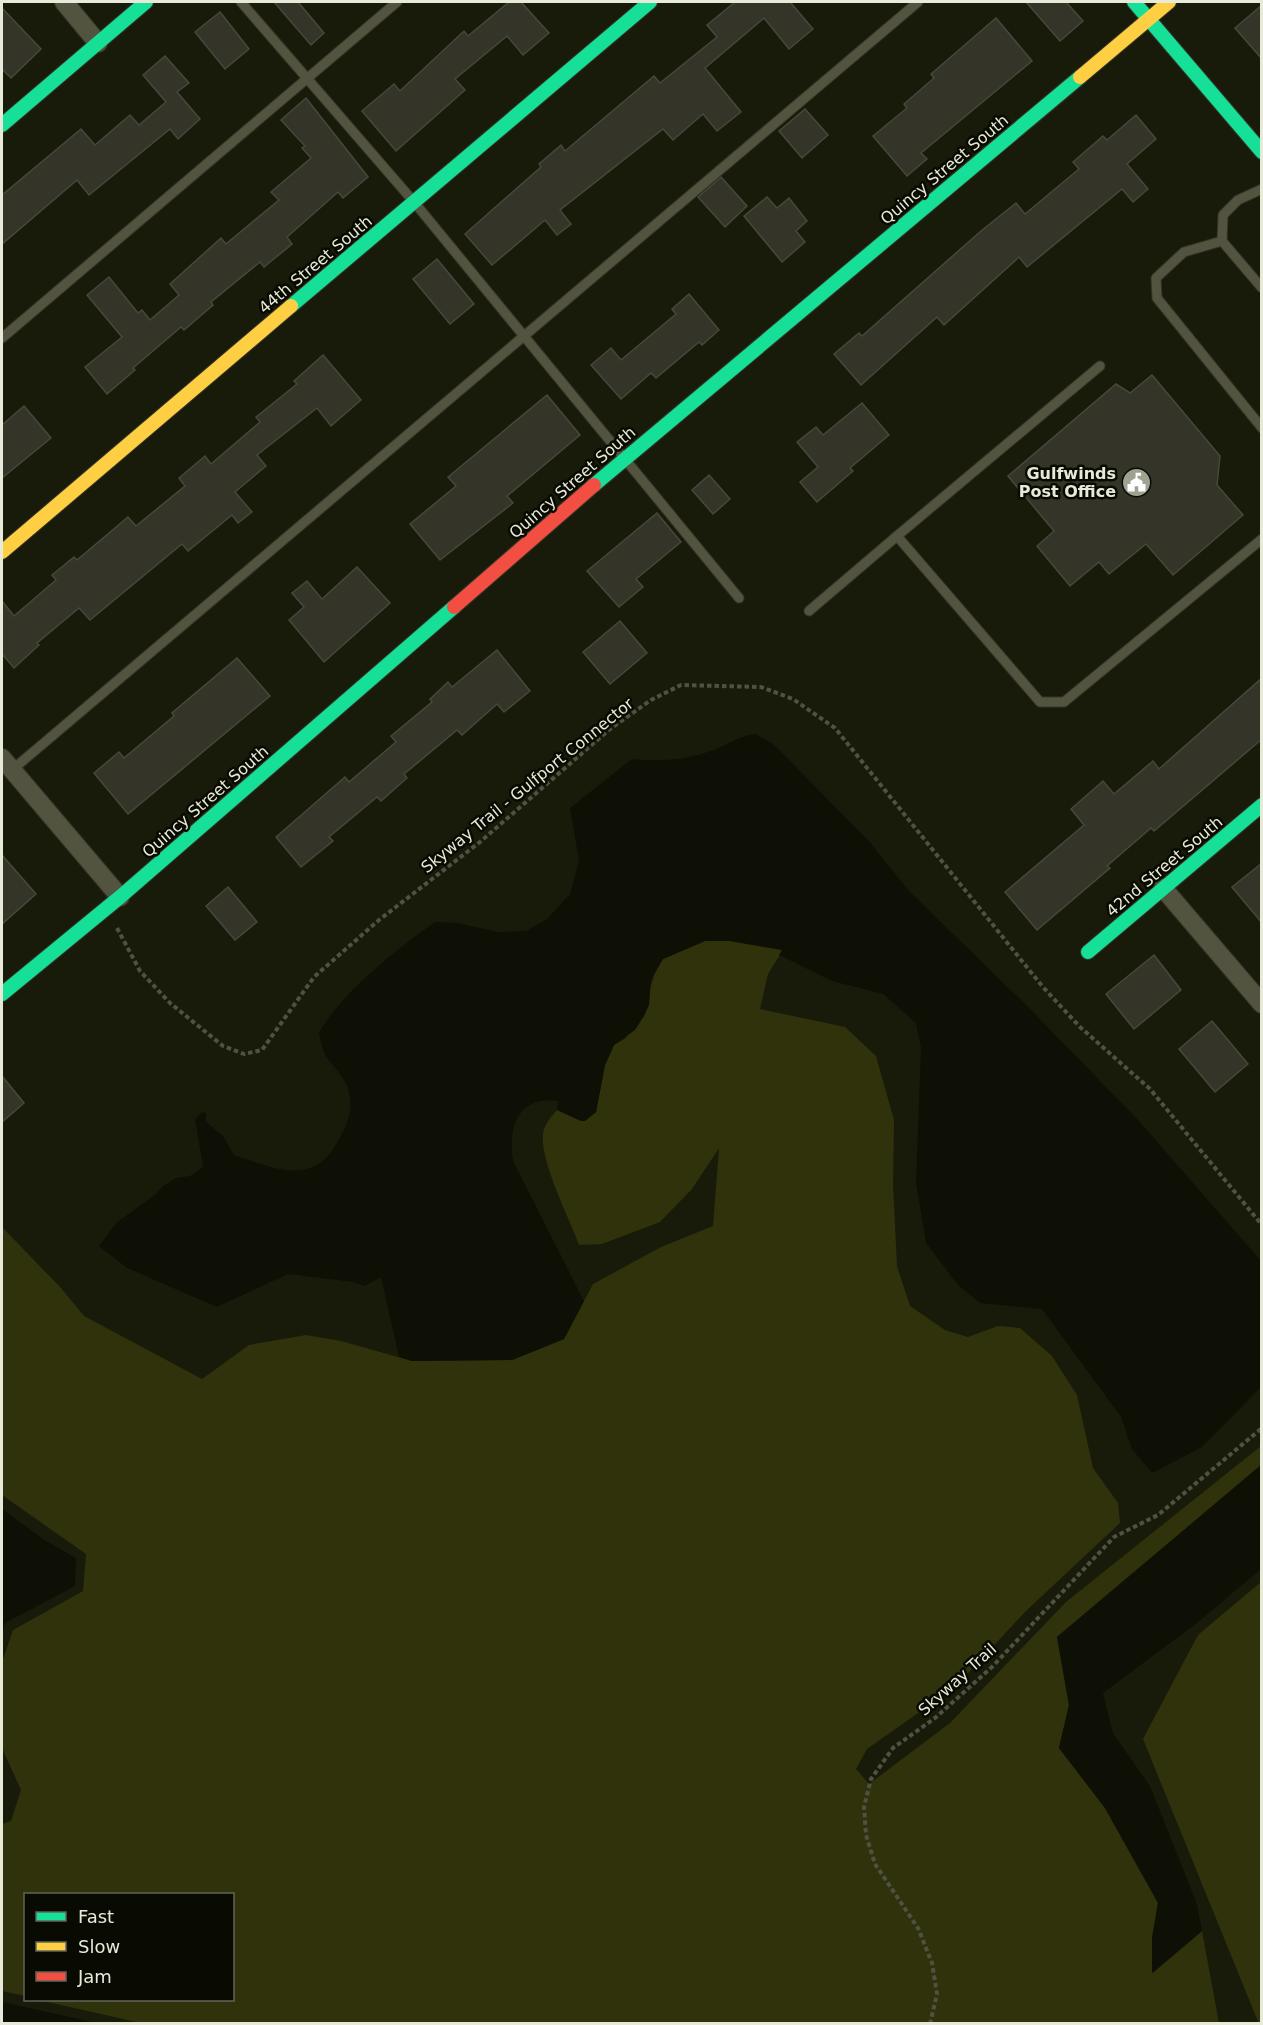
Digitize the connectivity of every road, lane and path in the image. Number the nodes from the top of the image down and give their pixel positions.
1 (64, 2) edge
2 (146, 2) edge
3 (241, 2) edge
4 (397, 2) edge
5 (650, 2) edge
6 (918, 2) edge
7 (1134, 2) edge
8 (1169, 2) edge
9 (1149, 19) junction
10 (98, 43) junction
11 (307, 78) junction
12 (2, 125) edge
13 (1262, 152) edge
14 (1262, 189) edge
15 (414, 202) junction
16 (1222, 242) junction
17 (1262, 288) edge
18 (524, 336) junction
19 (2, 338) edge
20 (1100, 366) dead end
21 (1262, 428) edge
22 (625, 458) junction
23 (897, 536) junction
24 (1262, 539) edge
25 (2, 552) edge
26 (739, 598) dead end
27 (809, 611) dead end
28 (7, 764) edge
29 (1262, 805) edge
30 (1164, 888) junction
31 (120, 897) junction
32 (1088, 952) dead end
33 (2, 994) edge
34 (1262, 1005) edge
35 (1262, 1225) edge
36 (1262, 1428) edge
37 (930, 2024) edge

1 - 10 street
2 - 10 street
3 - 11 lane
4 - 11 lane
5 - 15 street, 44th Street South
6 - 18 lane
7 - 9 street
8 - 9 street, Quincy Street South
9 - 13 street
9 - 22 street, Quincy Street South
10 - 12 street
11 - 15 lane
11 - 19 lane
14 - 16 lane
15 - 18 lane
15 - 25 street, 44th Street South
16 - 17 lane
16 - 21 lane
18 - 22 lane
18 - 28 lane
20 - 23 lane
22 - 26 lane
22 - 31 street, Quincy Street South
23 - 24 lane
23 - 27 lane
28 - 31 street
29 - 30 street, 42nd Street South
30 - 32 street, 42nd Street South
30 - 34 street
31 - 33 street, Quincy Street South
31 - 35 path, Skyway Trail - Gulfport Connector
36 - 37 path, Skyway Trail

